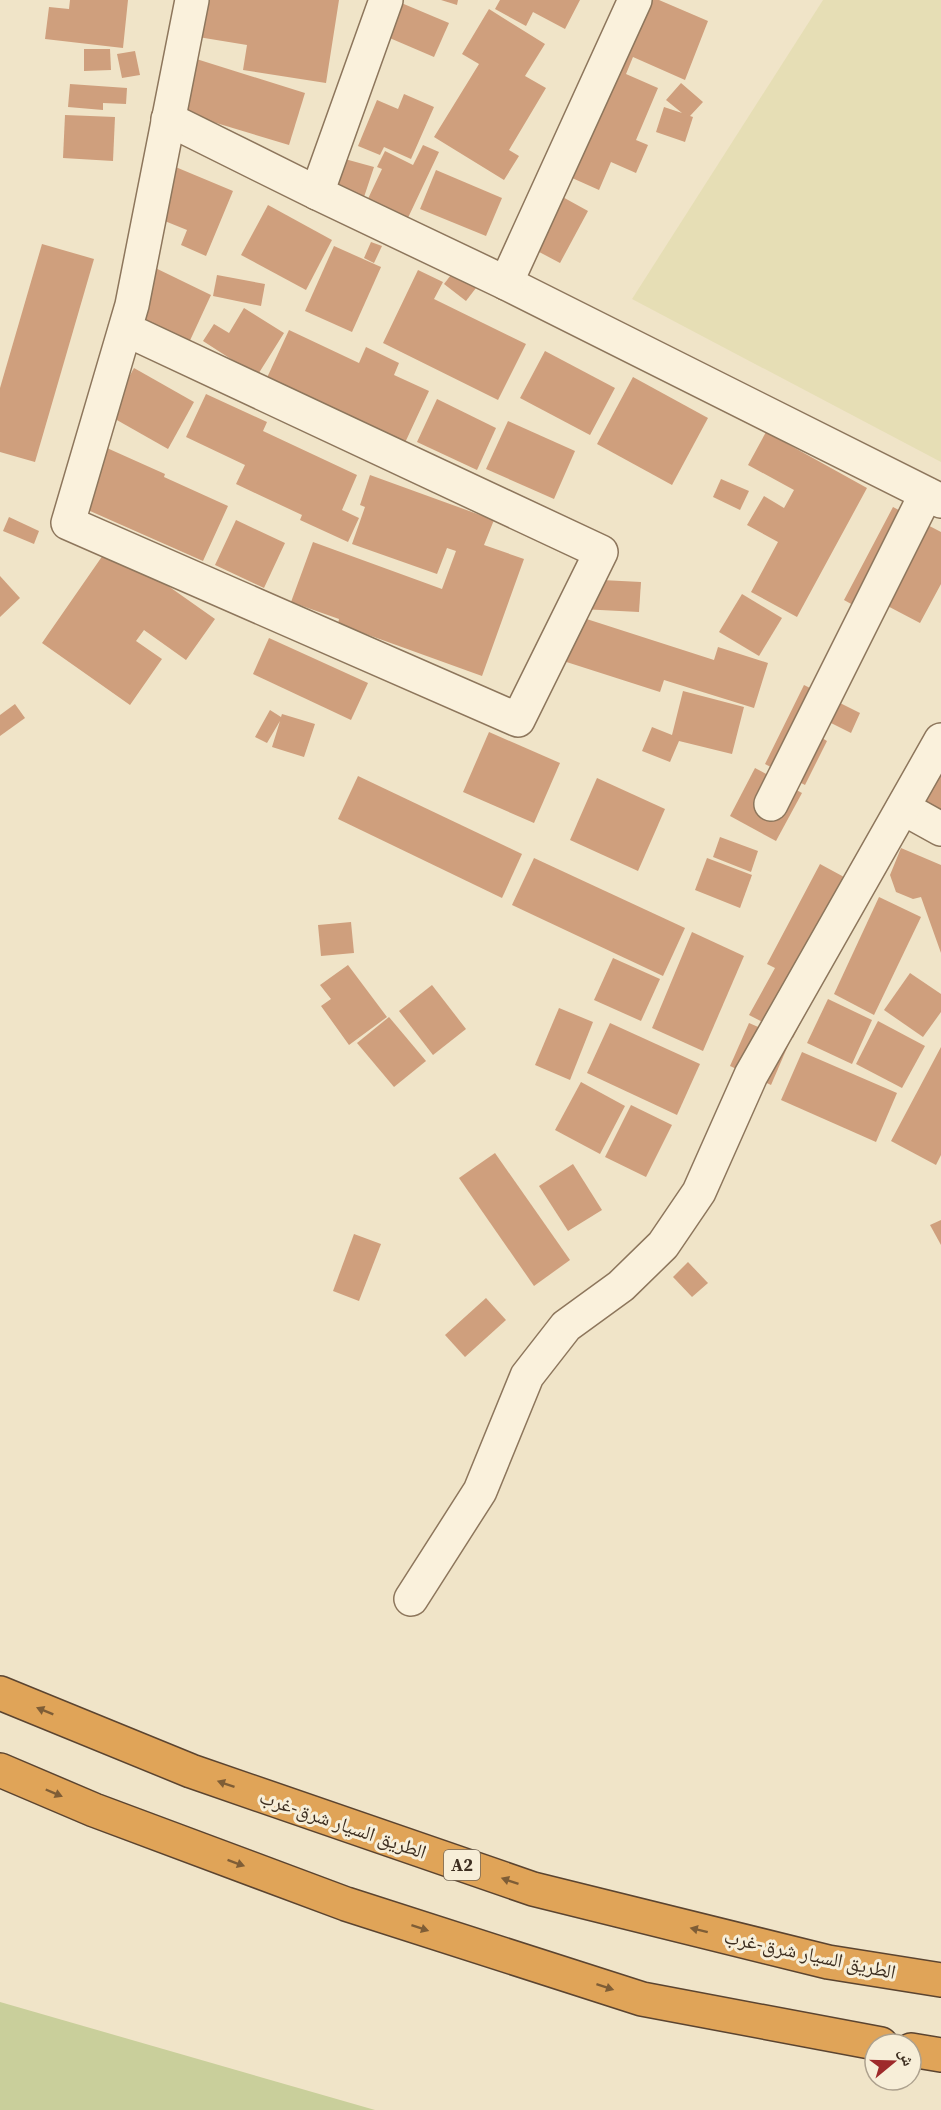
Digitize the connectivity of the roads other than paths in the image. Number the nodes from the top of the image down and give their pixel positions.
1 (192, 0) edge
2 (386, 0) edge
3 (635, 0) edge
4 (168, 119) junction
5 (317, 193) junction
6 (506, 283) junction
7 (125, 329) junction
8 (934, 497) edge
9 (941, 740) edge
10 (771, 804) dead end
11 (903, 808) junction
12 (941, 829) edge
13 (411, 1599) dead end
14 (0, 1693) edge
15 (0, 1770) edge
16 (941, 1980) edge
17 (863, 2041) edge
18 (923, 2052) edge
19 (941, 2055) edge

1 - 4 street
2 - 5 street
3 - 6 street
4 - 5 street
4 - 7 street
5 - 6 street
6 - 8 street
7 - 7 street
8 - 10 street
9 - 11 street
11 - 12 street
11 - 13 street
16 -> 14 highway, الطريق السيار شرق-غرب / A2
15 -> 17 highway
18 - 19 highway

